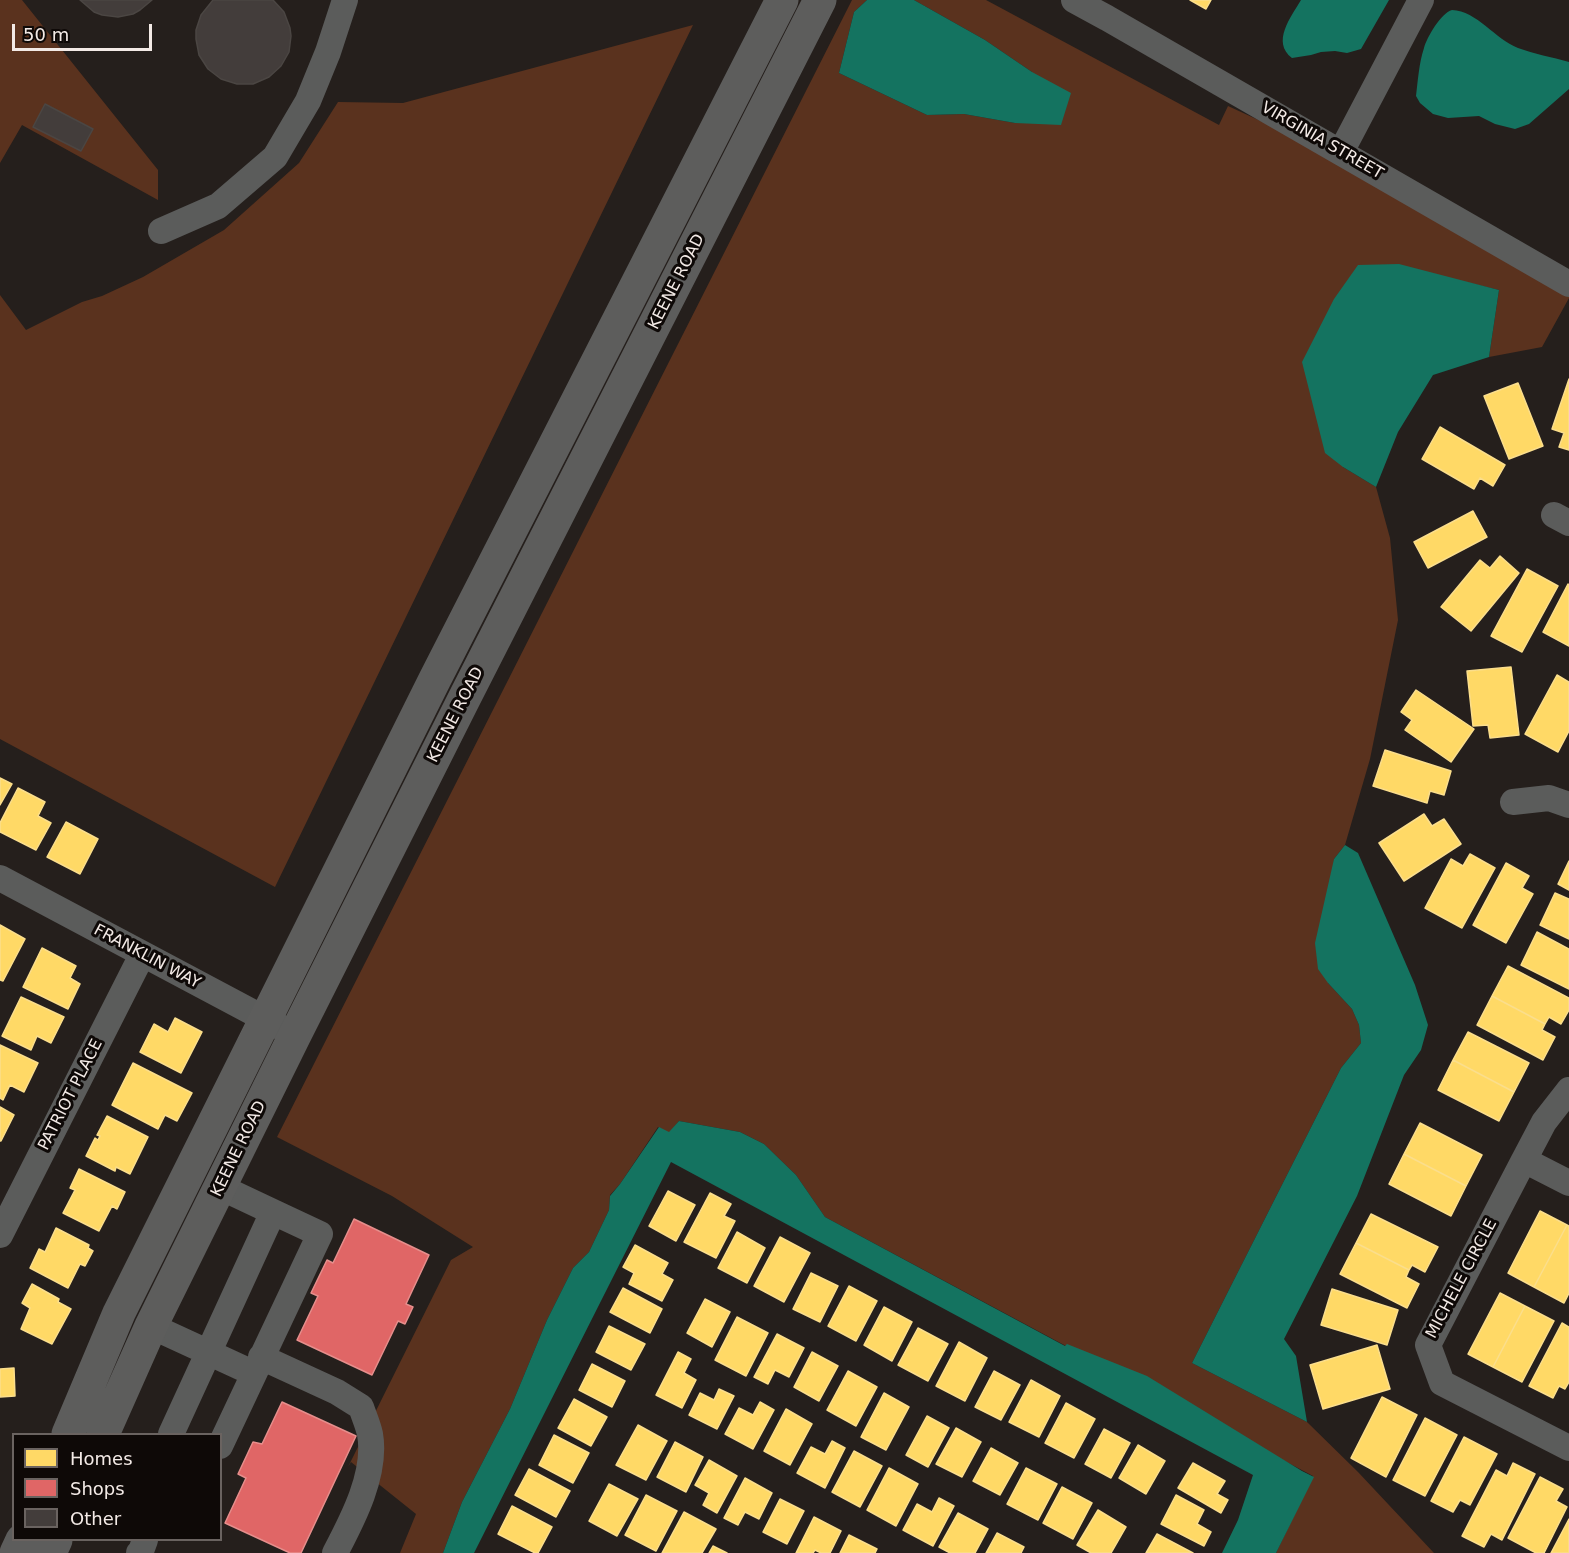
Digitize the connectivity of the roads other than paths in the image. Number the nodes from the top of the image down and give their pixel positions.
1 (345, 0) edge
2 (782, 0) edge
3 (820, 0) edge
4 (1074, 0) edge
5 (1420, 0) edge
6 (1112, 9) edge
7 (1341, 152) junction
8 (161, 231) dead end
9 (1569, 284) edge
10 (1513, 802) dead end
11 (1569, 805) edge
12 (0, 878) edge
13 (142, 955) junction
14 (266, 1020) junction
15 (296, 1035) junction
16 (1569, 1090) edge
17 (1524, 1160) junction
18 (1569, 1183) edge
19 (220, 1188) junction
20 (273, 1212) junction
21 (0, 1235) edge
22 (151, 1326) junction
23 (209, 1352) junction
24 (257, 1365) junction
25 (68, 1433) edge
26 (103, 1433) edge
27 (171, 1433) edge
28 (222, 1442) edge
29 (1569, 1448) edge
30 (335, 1553) edge

1 - 8 street
2 - 14 main road, KEENE ROAD
3 - 15 main road, KEENE ROAD
4 - 6 street, VIRGINIA STREET
5 - 7 street
6 - 7 street, VIRGINIA STREET
7 - 9 street, VIRGINIA STREET
10 - 11 street
12 - 13 street, FRANKLIN WAY
13 - 14 street, FRANKLIN WAY
13 - 21 street, PATRIOT PLACE
14 - 15 street, FRANKLIN WAY
14 - 25 main road, KEENE ROAD
15 - 19 main road, KEENE ROAD
16 - 17 street, MICHELE CIRCLE
17 - 18 street
17 - 29 street, MICHELE CIRCLE
19 - 20 street
19 - 22 main road, KEENE ROAD
20 - 23 street
20 - 24 street
22 - 23 street
22 - 26 main road, KEENE ROAD
23 - 24 street
23 - 27 street
24 - 28 street
24 - 30 street

